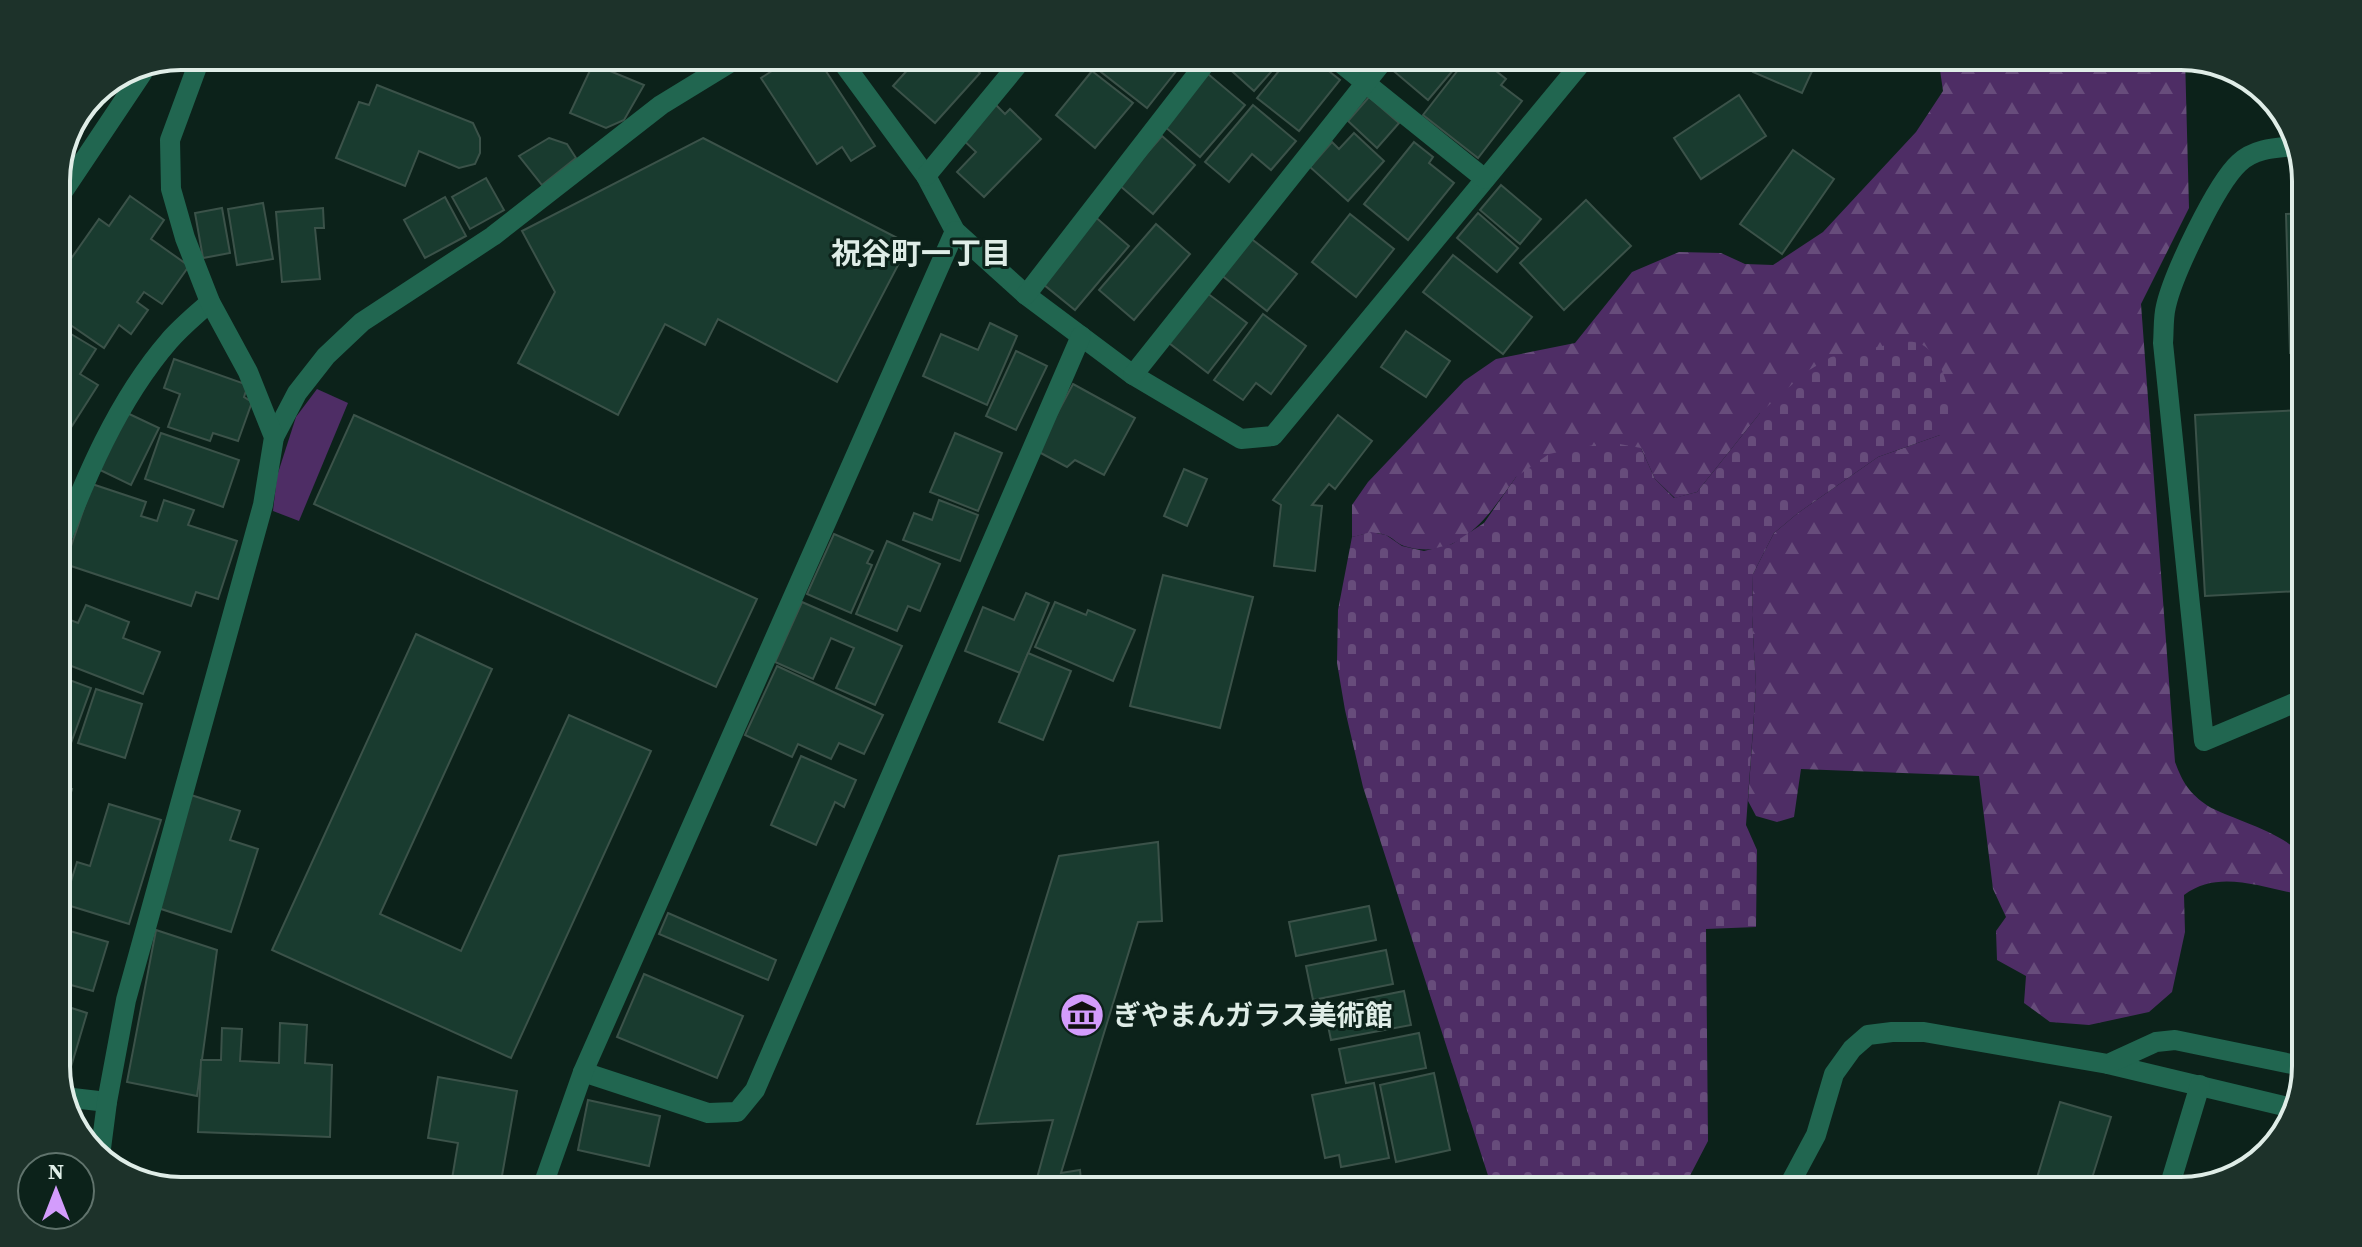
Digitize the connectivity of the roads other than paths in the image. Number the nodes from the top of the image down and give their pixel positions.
1 (196, 70) edge
2 (718, 70) edge
3 (848, 70) edge
4 (1013, 70) edge
5 (1200, 70) edge
6 (1350, 70) edge
7 (1376, 70) edge
8 (1575, 70) edge
9 (138, 79) edge
10 (1366, 83) junction
11 (2287, 147) edge
12 (926, 176) junction
13 (1485, 179) junction
14 (70, 181) edge
15 (955, 231) junction
16 (1026, 295) junction
17 (210, 302) junction
18 (1081, 336) junction
19 (1133, 375) junction
20 (274, 437) junction
21 (70, 516) edge
22 (2292, 704) edge
23 (2108, 1064) junction
24 (2292, 1064) edge
25 (583, 1072) junction
26 (2200, 1085) junction
27 (75, 1098) edge
28 (107, 1102) junction
29 (2284, 1106) edge
30 (102, 1144) edge
31 (546, 1177) edge
32 (1794, 1177) edge
33 (2172, 1177) edge

1 - 17 street
2 - 20 street
3 - 12 street
4 - 12 street
5 - 16 street
6 - 10 street
7 - 10 street
8 - 13 street
9 - 14 street
10 - 13 street
10 - 19 street
11 - 22 street
12 - 15 street
13 - 19 street
15 - 16 street
15 - 25 street
16 - 18 street
17 - 20 street
17 - 21 street
18 - 19 street
18 - 25 street
20 - 28 street
23 - 24 street
23 - 26 street
23 - 32 street
25 - 31 street
26 - 29 street
26 - 33 street
27 - 28 street
28 - 30 street

